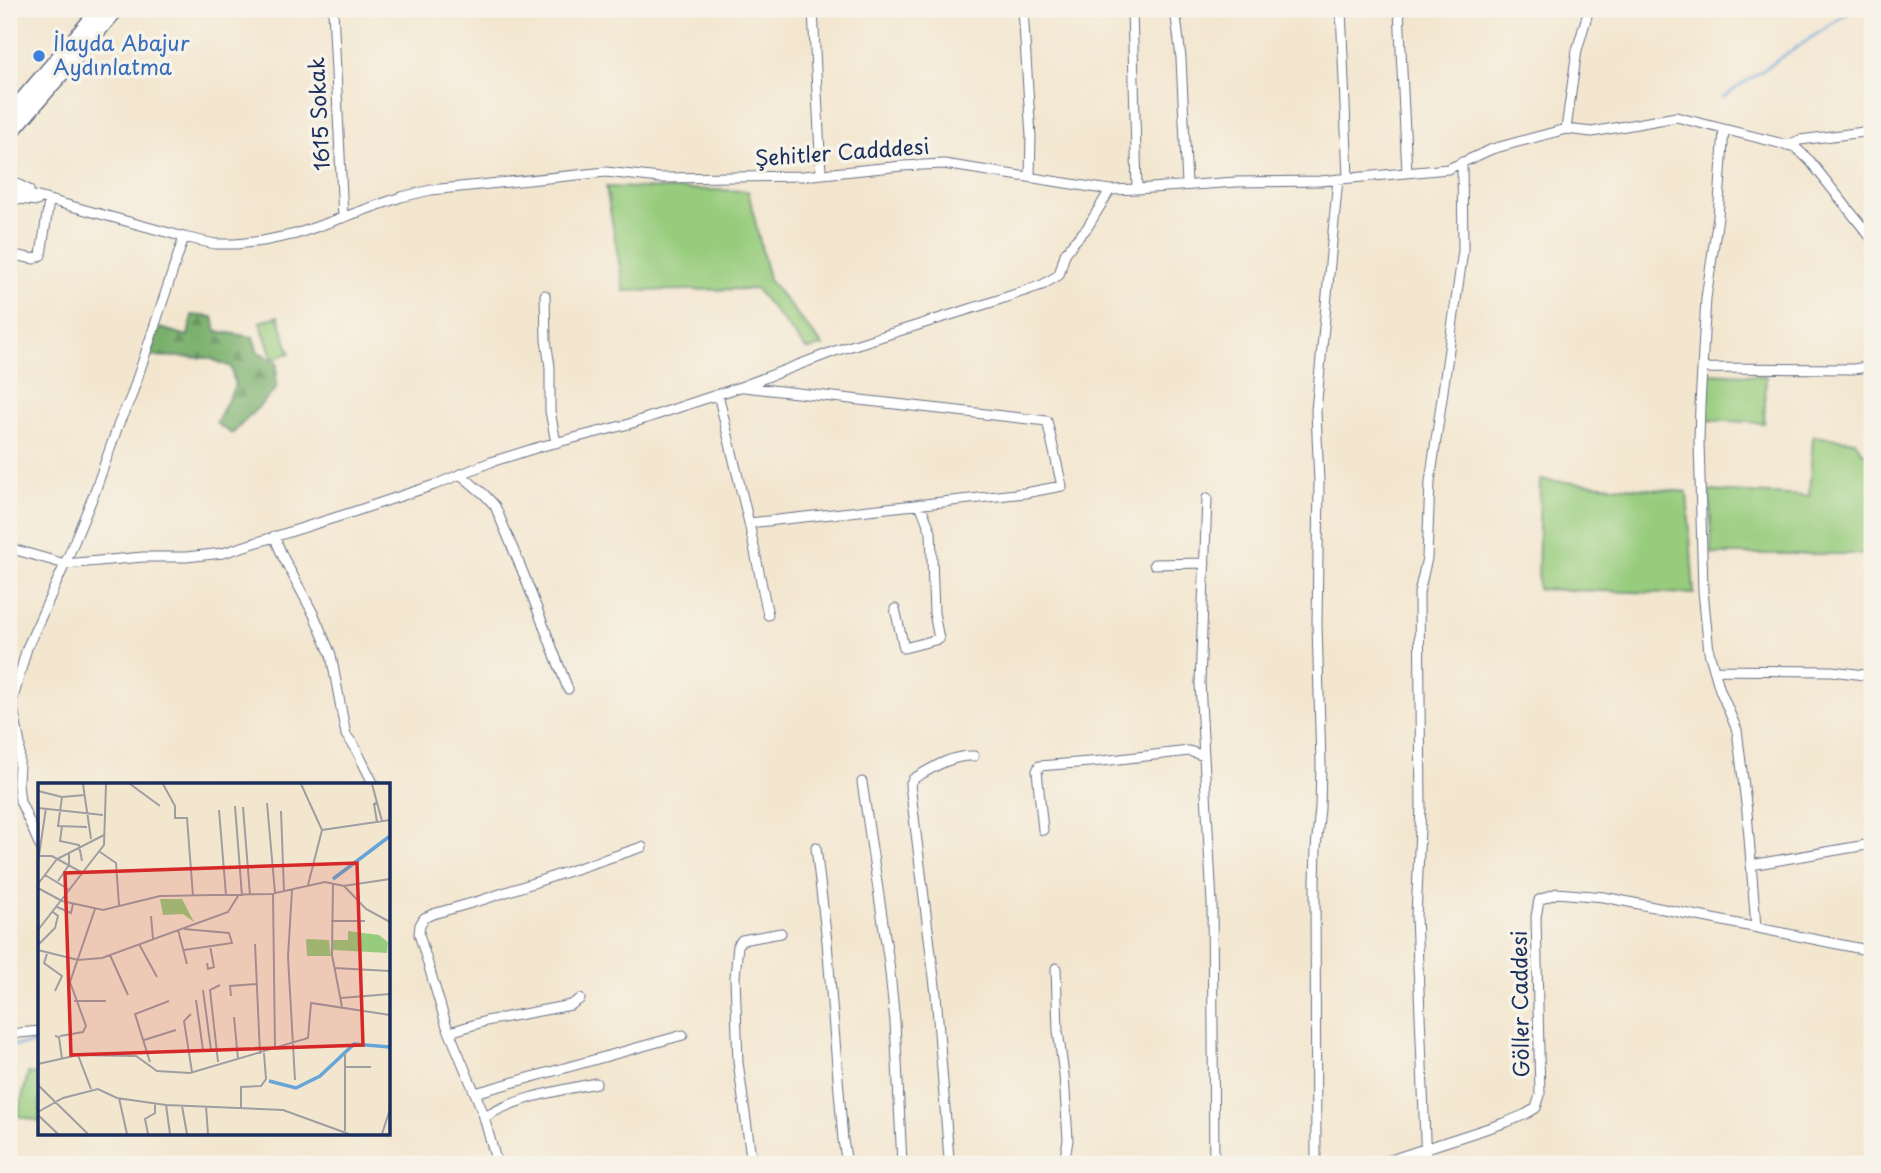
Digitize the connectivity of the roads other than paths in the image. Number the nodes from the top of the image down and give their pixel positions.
1 (100, 9) edge
2 (117, 9) edge
3 (333, 9) edge
4 (813, 9) edge
5 (1023, 9) edge
6 (1132, 9) edge
7 (1175, 9) edge
8 (1341, 9) edge
9 (1399, 9) edge
10 (1589, 9) edge
11 (12, 106) edge
12 (1566, 129) junction
13 (1724, 129) junction
14 (1872, 131) edge
15 (9, 135) edge
16 (1788, 145) junction
17 (1462, 162) junction
18 (1407, 173) junction
19 (821, 174) junction
20 (1030, 177) junction
21 (1343, 179) junction
22 (9, 180) edge
23 (1187, 185) junction
24 (9, 188) edge
25 (1110, 190) junction
26 (1137, 190) junction
27 (9, 198) edge
28 (49, 201) junction
29 (343, 218) junction
30 (184, 237) junction
31 (1872, 239) edge
32 (9, 254) edge
33 (545, 295) dead end
34 (1872, 366) edge
35 (1703, 368) junction
36 (743, 386) junction
37 (718, 394) junction
38 (556, 443) junction
39 (460, 474) junction
40 (1207, 498) dead end
41 (920, 504) junction
42 (749, 523) junction
43 (274, 537) junction
44 (9, 548) edge
45 (1205, 563) junction
46 (65, 564) junction
47 (1154, 564) dead end
48 (895, 609) dead end
49 (768, 615) dead end
50 (1714, 670) junction
51 (1872, 676) edge
52 (569, 689) dead end
53 (974, 756) dead end
54 (1204, 756) junction
55 (862, 782) dead end
56 (373, 783) edge
57 (36, 828) edge
58 (1043, 830) dead end
59 (1872, 844) edge
60 (642, 847) dead end
61 (816, 847) dead end
62 (1751, 864) junction
63 (1756, 928) junction
64 (781, 933) dead end
65 (1872, 951) edge
66 (1055, 968) dead end
67 (580, 999) dead end
68 (38, 1031) edge
69 (450, 1032) junction
70 (9, 1034) edge
71 (683, 1035) dead end
72 (596, 1083) dead end
73 (475, 1093) junction
74 (484, 1118) junction
75 (1426, 1149) junction
76 (497, 1164) edge
77 (752, 1164) edge
78 (847, 1164) edge
79 (902, 1164) edge
80 (947, 1164) edge
81 (1064, 1164) edge
82 (1214, 1164) edge
83 (1316, 1164) edge
84 (1378, 1164) edge
85 (1426, 1164) edge

1 - 11 main road
2 - 15 main road
3 - 29 street, 1615 Sokak
4 - 19 street
5 - 20 street
6 - 26 street
7 - 23 street
8 - 21 street
9 - 18 street
10 - 12 street
12 - 13 street, Şehitler Cadddesi
12 - 17 street, Şehitler Cadddesi
13 - 16 street, Şehitler Cadddesi
13 - 35 street
14 - 16 street
16 - 31 street
17 - 18 street, Şehitler Cadddesi
17 - 75 street
18 - 21 street, Şehitler Cadddesi
19 - 20 street, Şehitler Cadddesi
19 - 29 street, Şehitler Cadddesi
20 - 25 street, Şehitler Cadddesi
21 - 23 street, Şehitler Cadddesi
21 - 83 street
22 - 28 street
23 - 26 street, Şehitler Cadddesi
24 - 28 street
25 - 26 street, Şehitler Cadddesi
25 - 36 street
27 - 28 street
28 - 30 street, Şehitler Cadddesi
28 - 32 street
29 - 30 street, Şehitler Cadddesi
30 - 46 street
33 - 38 street
34 - 35 street
35 - 50 street
36 - 37 street
36 - 41 street
37 - 38 street
37 - 42 street
38 - 39 street
39 - 43 street
39 - 52 street
40 - 45 street
41 - 42 street
41 - 48 street
42 - 49 street
43 - 46 street
43 - 56 street
44 - 46 street
45 - 47 street
45 - 54 street
46 - 57 street
50 - 51 street
50 - 62 street
53 - 80 street
54 - 58 street
54 - 82 street
55 - 79 street
59 - 62 street
60 - 69 street
61 - 78 street
62 - 63 street
63 - 65 street
63 - 75 street, Göller Caddesi
64 - 77 street
66 - 81 street
67 - 69 street
68 - 70 street
69 - 73 street
71 - 73 street
72 - 74 street
73 - 74 street
74 - 76 street
75 - 84 street, Göller Caddesi
75 - 85 street

